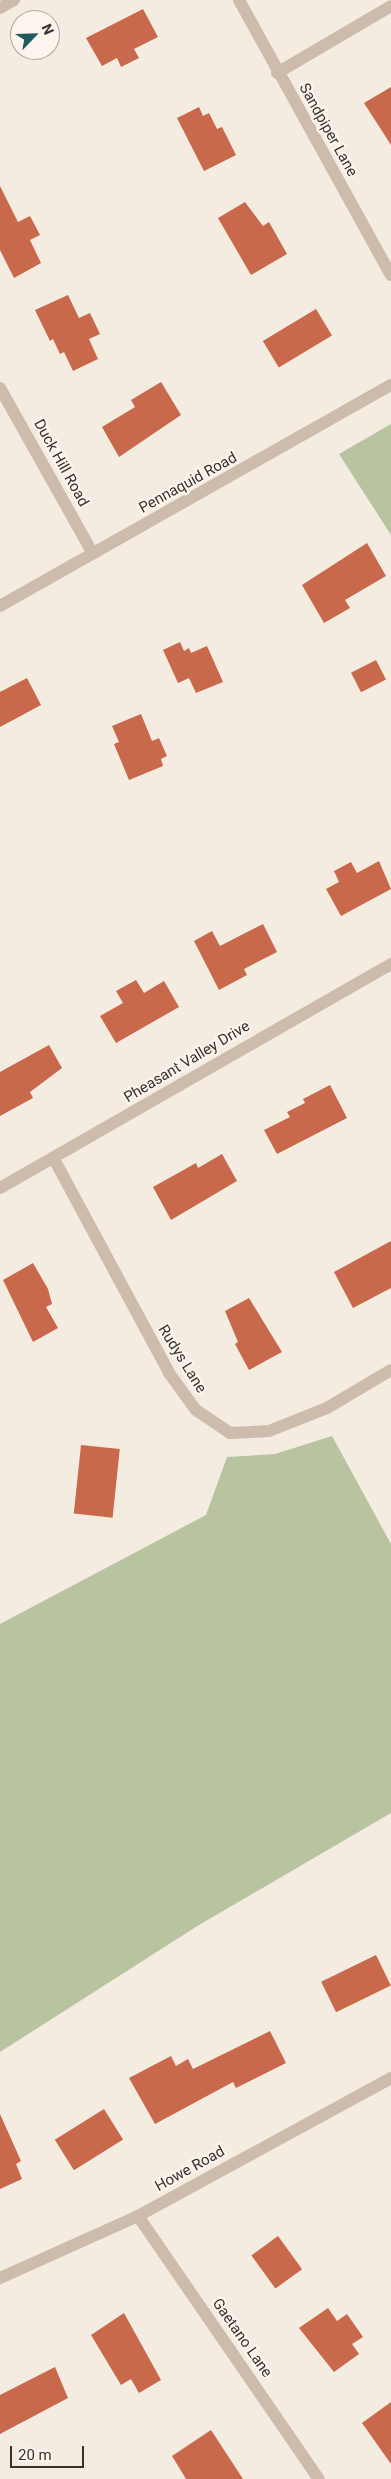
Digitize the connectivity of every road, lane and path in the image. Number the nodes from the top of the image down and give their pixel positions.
1 (14, 0) edge
2 (239, 0) edge
3 (391, 6) edge
4 (0, 8) edge
5 (277, 73) junction
6 (391, 276) edge
7 (391, 386) edge
8 (0, 388) edge
9 (93, 554) junction
10 (0, 606) edge
11 (391, 964) edge
12 (54, 1159) junction
13 (0, 1188) edge
14 (391, 1370) edge
15 (391, 2078) edge
16 (138, 2216) junction
17 (0, 2278) edge
18 (319, 2479) edge

1 - 4 street
2 - 5 street, Sandpiper Lane
3 - 5 street
5 - 6 street, Sandpiper Lane
7 - 9 street, Pennaquid Road
8 - 9 street, Duck Hill Road
9 - 10 street, Pennaquid Road
11 - 12 street, Pheasant Valley Drive
12 - 13 street, Pheasant Valley Drive
12 - 14 street, Rudys Lane
15 - 16 street, Howe Road
16 - 17 street, Howe Road
16 - 18 street, Gaetano Lane

